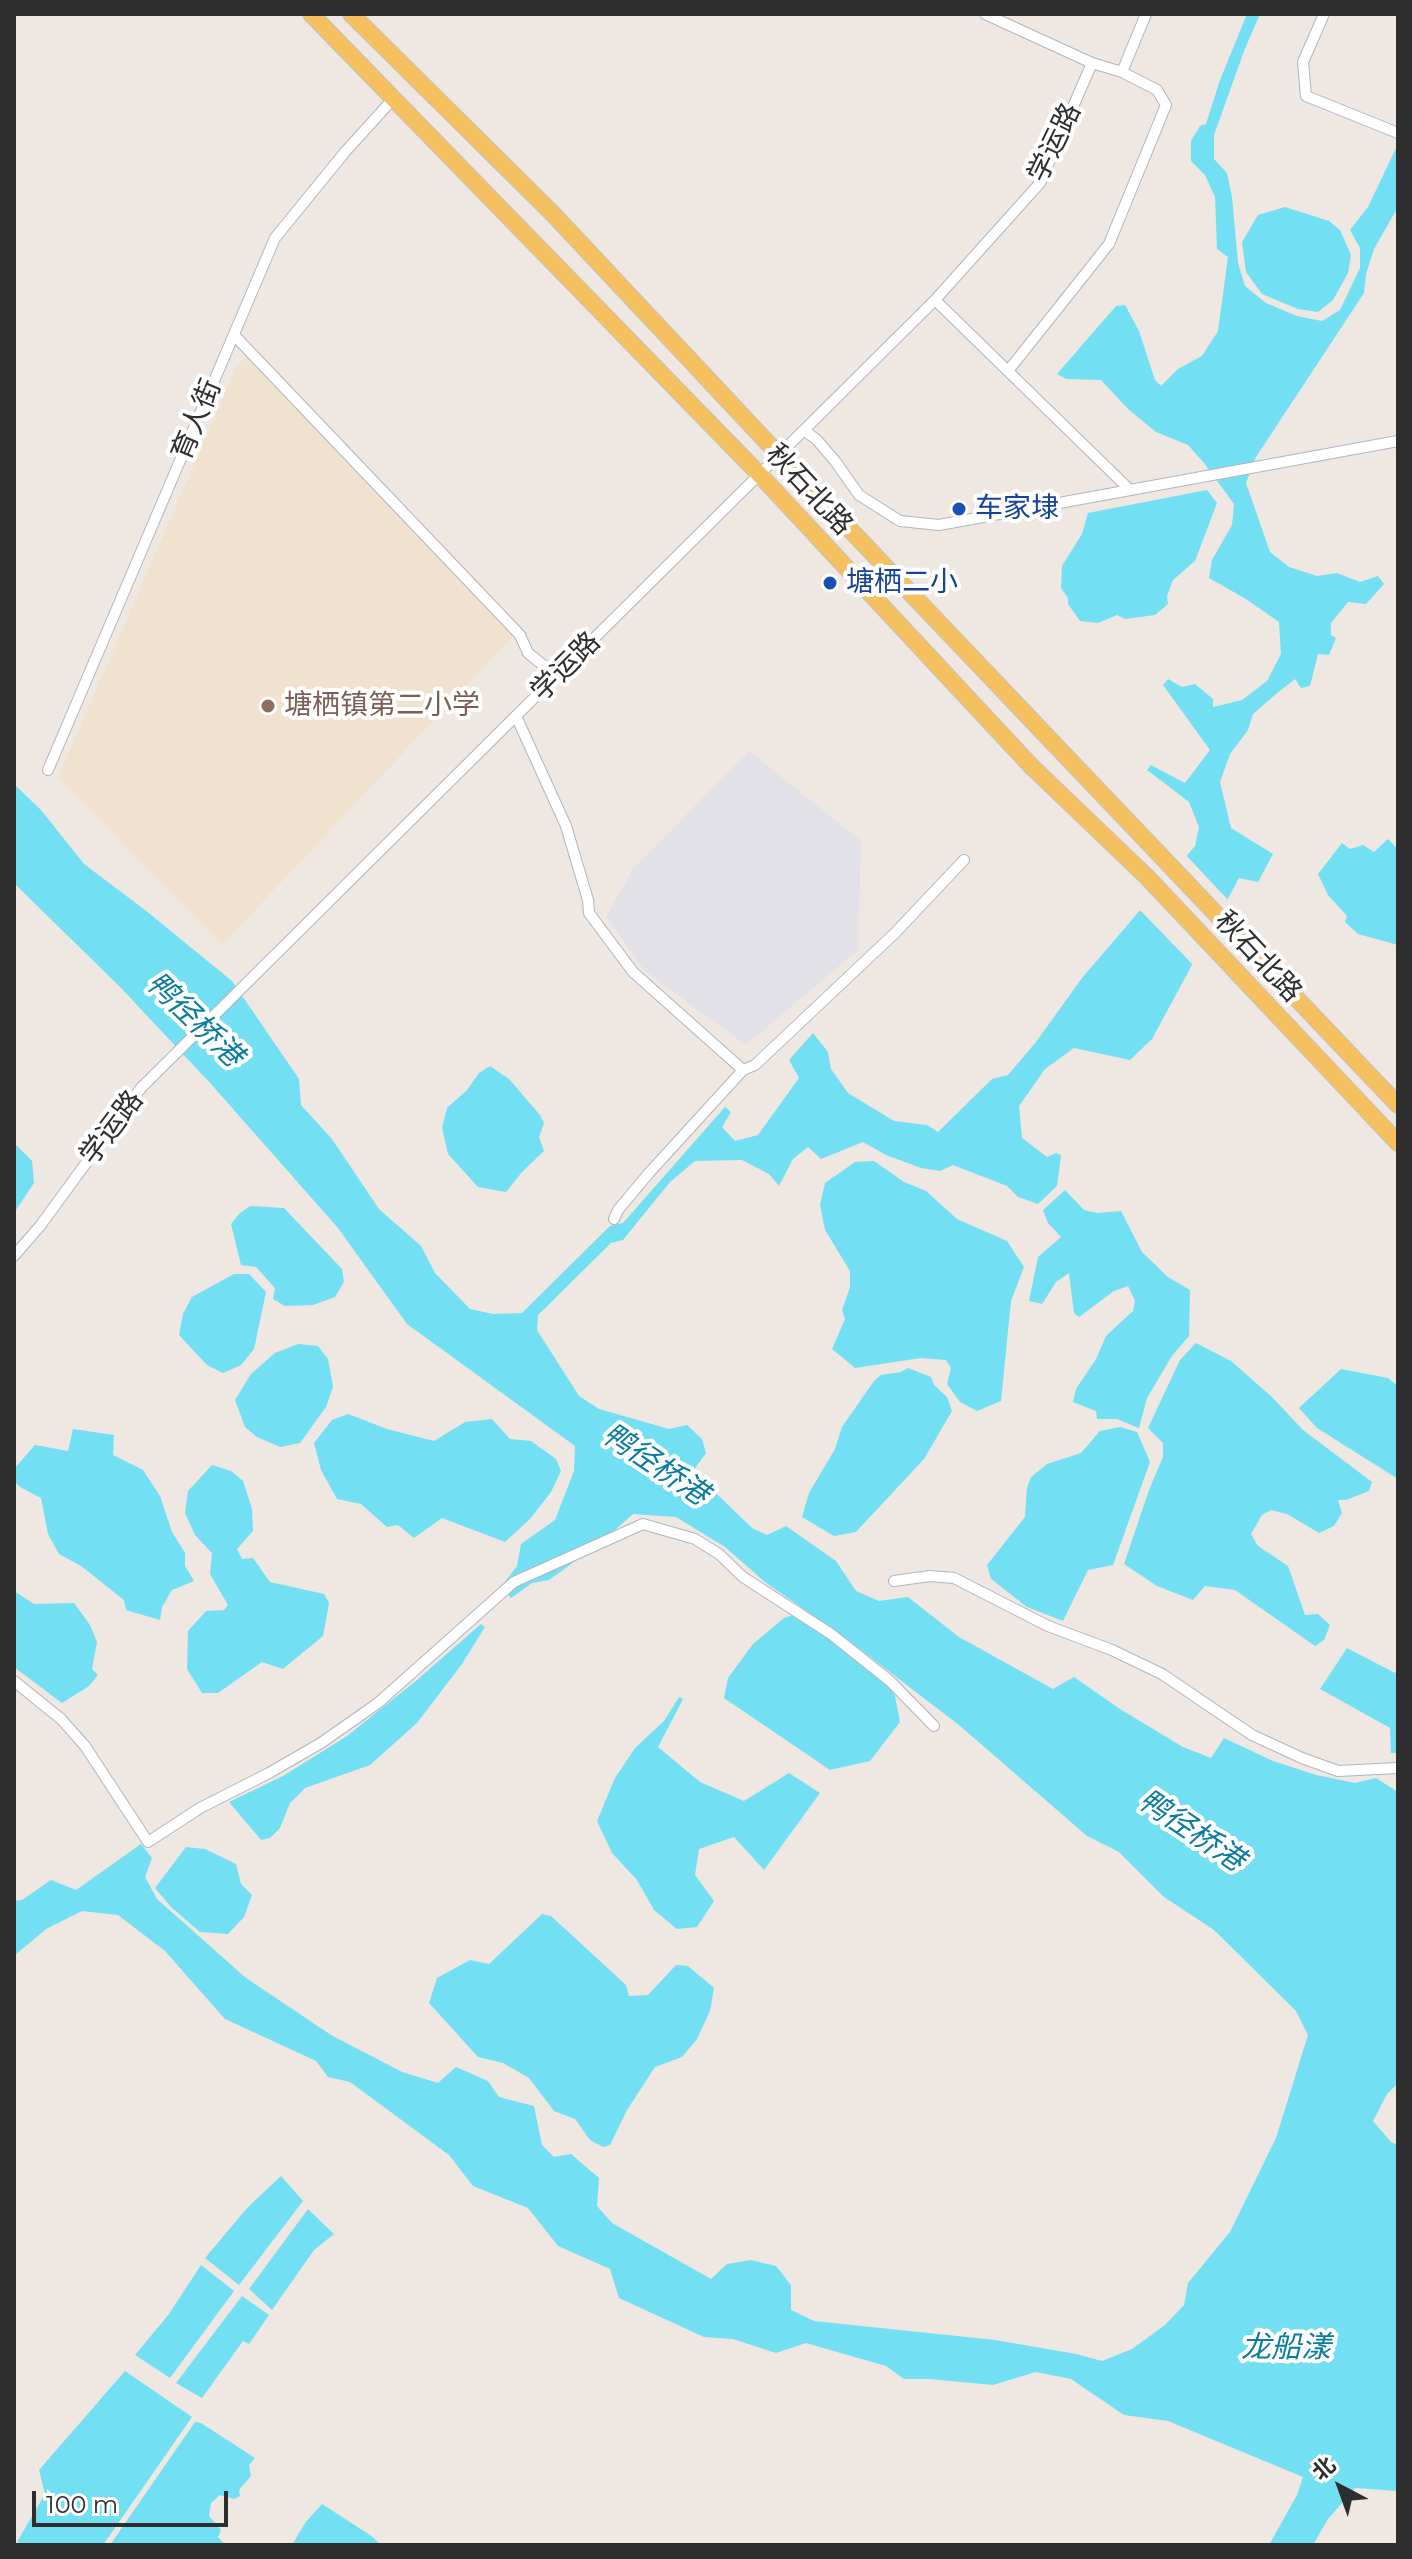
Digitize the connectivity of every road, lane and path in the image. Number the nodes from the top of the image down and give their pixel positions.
1 (311, 14) edge
2 (351, 14) edge
3 (985, 14) edge
4 (1146, 14) edge
5 (1324, 14) edge
6 (1092, 63) junction
7 (1122, 72) junction
8 (393, 99) junction
9 (1398, 133) edge
10 (935, 300) junction
11 (234, 335) junction
12 (1008, 371) junction
13 (805, 431) junction
14 (1398, 441) edge
15 (780, 456) junction
16 (759, 474) junction
17 (1130, 490) junction
18 (557, 676) junction
19 (516, 716) junction
20 (48, 770) dead end
21 (964, 860) dead end
22 (743, 1070) junction
23 (1398, 1105) edge
24 (1398, 1143) edge
25 (614, 1219) dead end
26 (14, 1256) edge
27 (894, 1581) dead end
28 (14, 1681) edge
29 (934, 1726) dead end
30 (1398, 1768) edge

1 - 8 main road, 秋石北路
2 - 15 main road, 秋石北路
3 - 6 street
4 - 7 street
5 - 9 street
6 - 7 street
6 - 10 street, 学运路
7 - 12 street
8 - 11 street, 育人街
8 - 16 main road, 秋石北路
10 - 12 street
10 - 13 street, 学运路
11 - 18 street
11 - 20 street, 育人街
12 - 17 street
13 - 15 street, 学运路
13 - 17 street
14 - 17 street
15 - 16 street, 学运路
15 - 23 main road, 秋石北路
16 - 18 street, 学运路
16 - 24 main road, 秋石北路
18 - 19 street, 学运路
19 - 22 street
19 - 26 street, 学运路
21 - 22 street
22 - 25 street
27 - 30 street
28 - 29 street

